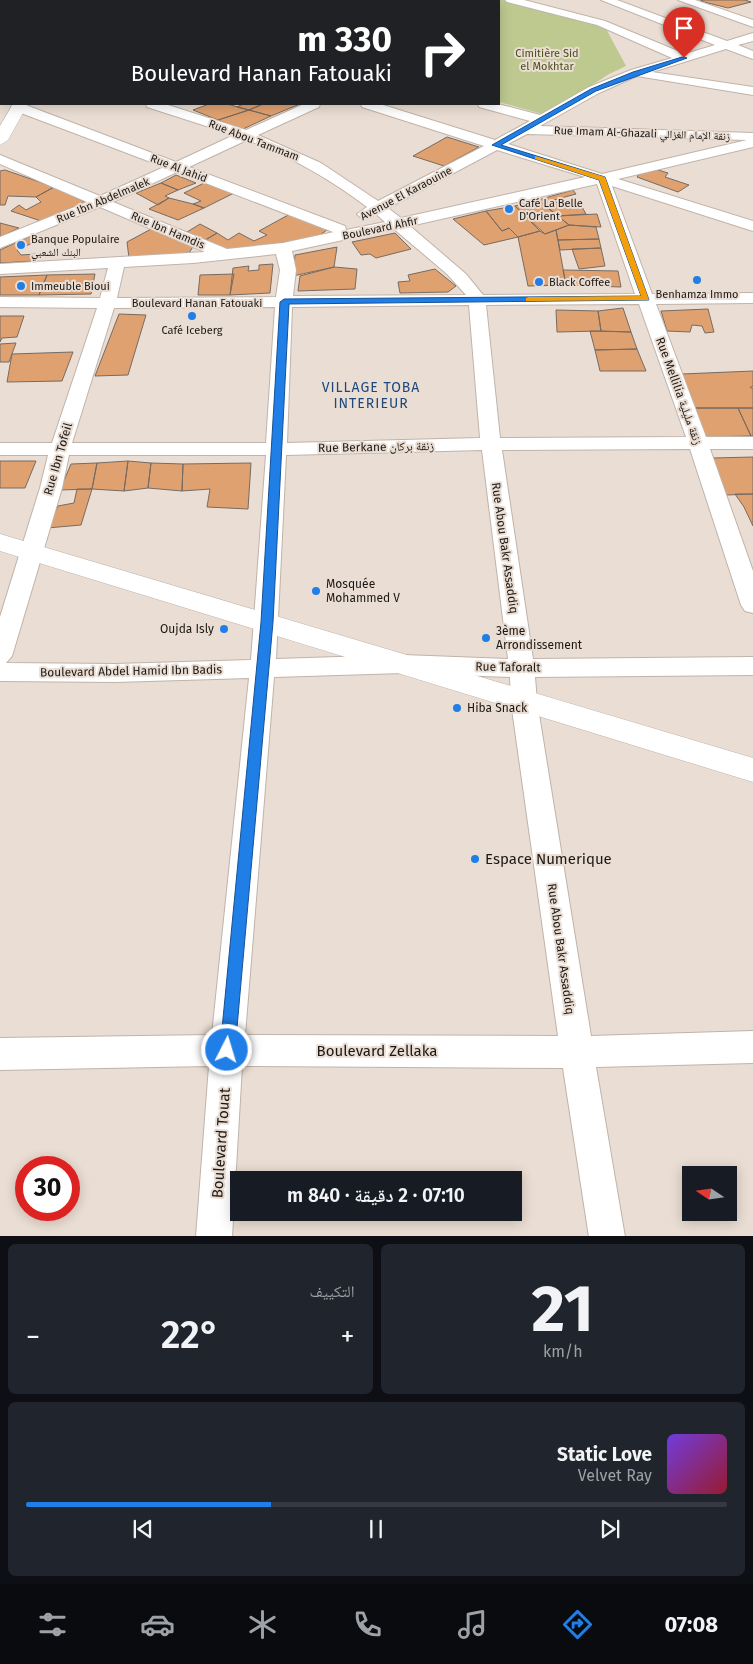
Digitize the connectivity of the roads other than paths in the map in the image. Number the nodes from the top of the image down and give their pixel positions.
1 (511, 0) edge
2 (539, 0) edge
3 (607, 0) edge
4 (684, 0) edge
5 (525, 4) junction
6 (753, 24) edge
7 (753, 37) edge
8 (728, 45) junction
9 (753, 55) edge
10 (684, 58) junction
11 (635, 73) junction
12 (753, 91) edge
13 (19, 105) edge
14 (155, 105) edge
15 (312, 105) edge
16 (370, 105) edge
17 (488, 105) edge
18 (541, 120) junction
19 (442, 128) junction
20 (524, 130) junction
21 (674, 132) junction
22 (246, 136) junction
23 (753, 136) edge
24 (0, 140) edge
25 (753, 143) edge
26 (495, 145) junction
27 (726, 149) junction
28 (753, 157) edge
29 (0, 158) edge
30 (178, 168) junction
31 (602, 178) junction
32 (102, 201) junction
33 (377, 207) junction
34 (398, 224) junction
35 (753, 226) edge
36 (340, 229) junction
37 (317, 242) junction
38 (0, 243) edge
39 (282, 248) junction
40 (226, 255) junction
41 (117, 263) junction
42 (0, 270) edge
43 (646, 298) junction
44 (753, 298) edge
45 (477, 300) junction
46 (0, 302) edge
47 (284, 302) junction
48 (107, 303) junction
49 (753, 443) edge
50 (491, 444) junction
51 (697, 444) junction
52 (0, 449) edge
53 (60, 449) junction
54 (276, 449) junction
55 (0, 542) edge
56 (30, 552) junction
57 (753, 604) edge
58 (267, 622) junction
59 (0, 656) edge
60 (403, 664) junction
61 (753, 666) edge
62 (522, 668) junction
63 (262, 669) junction
64 (0, 672) edge
65 (524, 702) junction
66 (753, 770) edge
67 (753, 1047) edge
68 (227, 1050) junction
69 (577, 1052) junction
70 (0, 1054) edge
71 (214, 1236) edge
72 (607, 1236) edge

1 - 5 street
2 - 5 street
3 - 8 street
4 - 6 street
5 - 10 street
7 - 8 street, Avenue El Karaouine
8 - 9 street
8 - 10 street, Avenue El Karaouine
10 - 11 street, Avenue El Karaouine
11 - 12 street
11 - 18 street, Avenue El Karaouine
13 - 24 main road
13 - 30 street, Rue Al Jahid
14 - 22 street, Rue Abou Tammam
15 - 22 street, Rue Ibn Abdelmalek
16 - 19 street
17 - 18 street
18 - 20 street, Avenue El Karaouine
19 - 20 street, Rue Imam Al-Ghazali زنقة الإمام الغزالي
19 - 26 street
20 - 21 street, Rue Imam Al-Ghazali زنقة الإمام الغزالي
20 - 26 street, Avenue El Karaouine
21 - 23 street, Rue Imam Al-Ghazali زنقة الإمام الغزالي
21 - 27 street
22 - 30 street, Rue Ibn Abdelmalek
22 - 33 street, Rue Abou Tammam
25 - 27 street, Boulevard Ahfir
26 - 31 street
26 - 33 street, Avenue El Karaouine
27 - 28 street
27 - 31 street, Boulevard Ahfir
29 - 32 street, Rue Ibn Hamdis
30 - 32 street, Rue Ibn Abdelmalek
30 - 36 street, Rue Al Jahid
31 - 34 street, Boulevard Ahfir
31 - 35 street
31 - 43 street, Rue Mellilia زنقة مليلية
32 - 38 street, Rue Ibn Abdelmalek
32 - 40 street, Rue Ibn Hamdis
33 - 34 street, Rue Abou Tammam
33 - 36 street, Avenue El Karaouine
34 - 37 street, Boulevard Ahfir
34 - 45 street
36 - 37 street, Avenue El Karaouine
37 - 39 street, Boulevard Ahfir
39 - 40 street, Boulevard Ahfir
39 - 47 street, Boulevard Touat
40 - 41 street, Boulevard Ahfir
41 - 42 street, Boulevard Ahfir
41 - 48 street, Rue Ibn Tofeil
43 - 44 street, Boulevard Hanan Fatouaki
43 - 45 street, Boulevard Hanan Fatouaki
43 - 51 street, Rue Mellilia زنقة مليلية
45 - 47 street, Boulevard Hanan Fatouaki
45 - 50 street, Rue Abou Bakr Assaddiq
46 - 48 street, Boulevard Hanan Fatouaki
47 - 48 street, Boulevard Hanan Fatouaki
47 - 54 street, Boulevard Touat
48 - 53 street, Rue Ibn Tofeil
49 - 51 street, Rue Berkane زنقة بركان
50 - 51 street, Rue Berkane زنقة بركان
50 - 54 street, Rue Berkane زنقة بركان
50 - 62 street, Rue Abou Bakr Assaddiq
51 - 57 street, Rue Mellilia زنقة مليلية
52 - 53 street, Rue Berkane زنقة بركان
53 - 54 street, Rue Berkane زنقة بركان
53 - 56 street, Rue Ibn Tofeil
54 - 58 street, Boulevard Touat
55 - 56 main road
56 - 58 main road
56 - 59 street, Rue Ibn Tofeil
58 - 60 main road
58 - 63 street, Boulevard Touat
60 - 62 street, Rue Taforalt
60 - 63 street, Rue Taforalt
60 - 65 main road
61 - 62 street, Rue Taforalt
62 - 65 street, Rue Abou Bakr Assaddiq
63 - 64 street, Boulevard Abdel Hamid Ibn Badis
63 - 68 street, Boulevard Touat
65 - 66 main road
65 - 69 street, Rue Abou Bakr Assaddiq
67 - 69 street, Boulevard Zellaka
68 - 69 street, Boulevard Zellaka
68 - 70 street, Boulevard Zellaka
68 - 71 street, Boulevard Touat
69 - 72 street, Rue Abou Bakr Assaddiq

